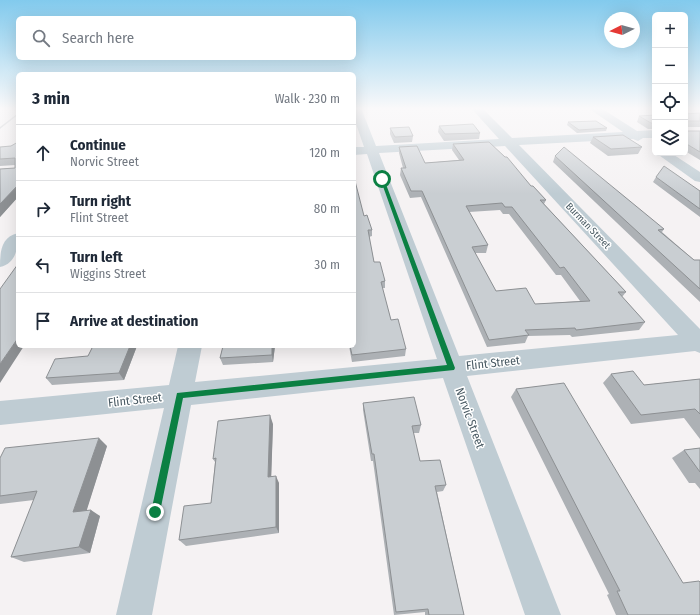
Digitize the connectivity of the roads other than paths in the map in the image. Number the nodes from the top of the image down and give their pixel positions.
1 (360, 137) edge
2 (503, 137) edge
3 (604, 137) edge
4 (638, 137) edge
5 (508, 142) junction
6 (652, 146) edge
7 (362, 150) edge
8 (667, 156) edge
9 (700, 178) edge
10 (16, 241) edge
11 (0, 261) edge
12 (700, 343) edge
13 (190, 348) edge
14 (451, 368) junction
15 (180, 395) junction
16 (0, 413) edge
17 (134, 615) edge
18 (543, 615) edge

1 - 7 street, Norvic Street
2 - 5 street, Burman Street
3 - 5 street
4 - 6 street
5 - 7 street
5 - 12 street, Burman Street
7 - 14 street, Norvic Street
8 - 9 street
10 - 11 street
12 - 14 street, Flint Street
13 - 15 street
14 - 15 street, Flint Street
14 - 18 street, Norvic Street
15 - 16 street, Flint Street
15 - 17 street

